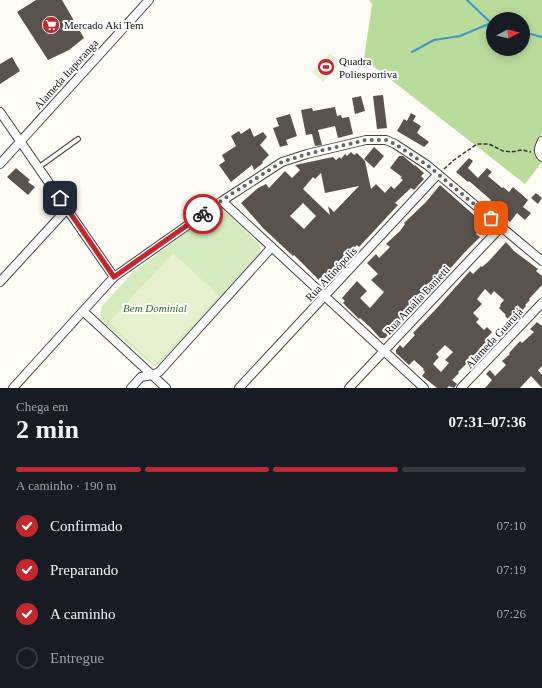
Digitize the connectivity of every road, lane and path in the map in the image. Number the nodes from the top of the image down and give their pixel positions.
1 (149, 0) edge
2 (0, 112) edge
3 (78, 139) dead end
4 (542, 141) edge
5 (20, 142) junction
6 (540, 155) edge
7 (0, 164) edge
8 (39, 167) junction
9 (438, 174) junction
10 (222, 200) junction
11 (67, 209) junction
12 (501, 227) junction
13 (272, 247) junction
14 (542, 261) edge
15 (114, 277) junction
16 (0, 282) edge
17 (325, 296) junction
18 (542, 303) edge
19 (83, 311) junction
20 (384, 351) junction
21 (152, 375) junction
22 (13, 388) edge
23 (131, 388) edge
24 (166, 388) edge
25 (239, 388) edge
26 (349, 388) edge
27 (424, 388) edge
28 (461, 388) edge

1 - 5 street, Alameda Itaporanga
2 - 5 street
3 - 8 lane
4 - 6 street
5 - 7 street, Alameda Itaporanga
5 - 8 street
6 - 9 path
8 - 11 street
9 - 10 street
9 - 12 street
9 - 17 street, Rua Altinópolis
10 - 13 street
10 - 15 street
11 - 15 street
11 - 16 street
12 - 14 street
12 - 20 street, Rua Amália Banietti
13 - 17 street
13 - 21 street
15 - 19 street
17 - 20 street
17 - 25 street, Rua Altinópolis
18 - 28 street, Alameda Guarujá
19 - 21 street
19 - 22 street
20 - 26 street, Rua Amália Banietti
20 - 27 street
21 - 23 street
21 - 24 street

